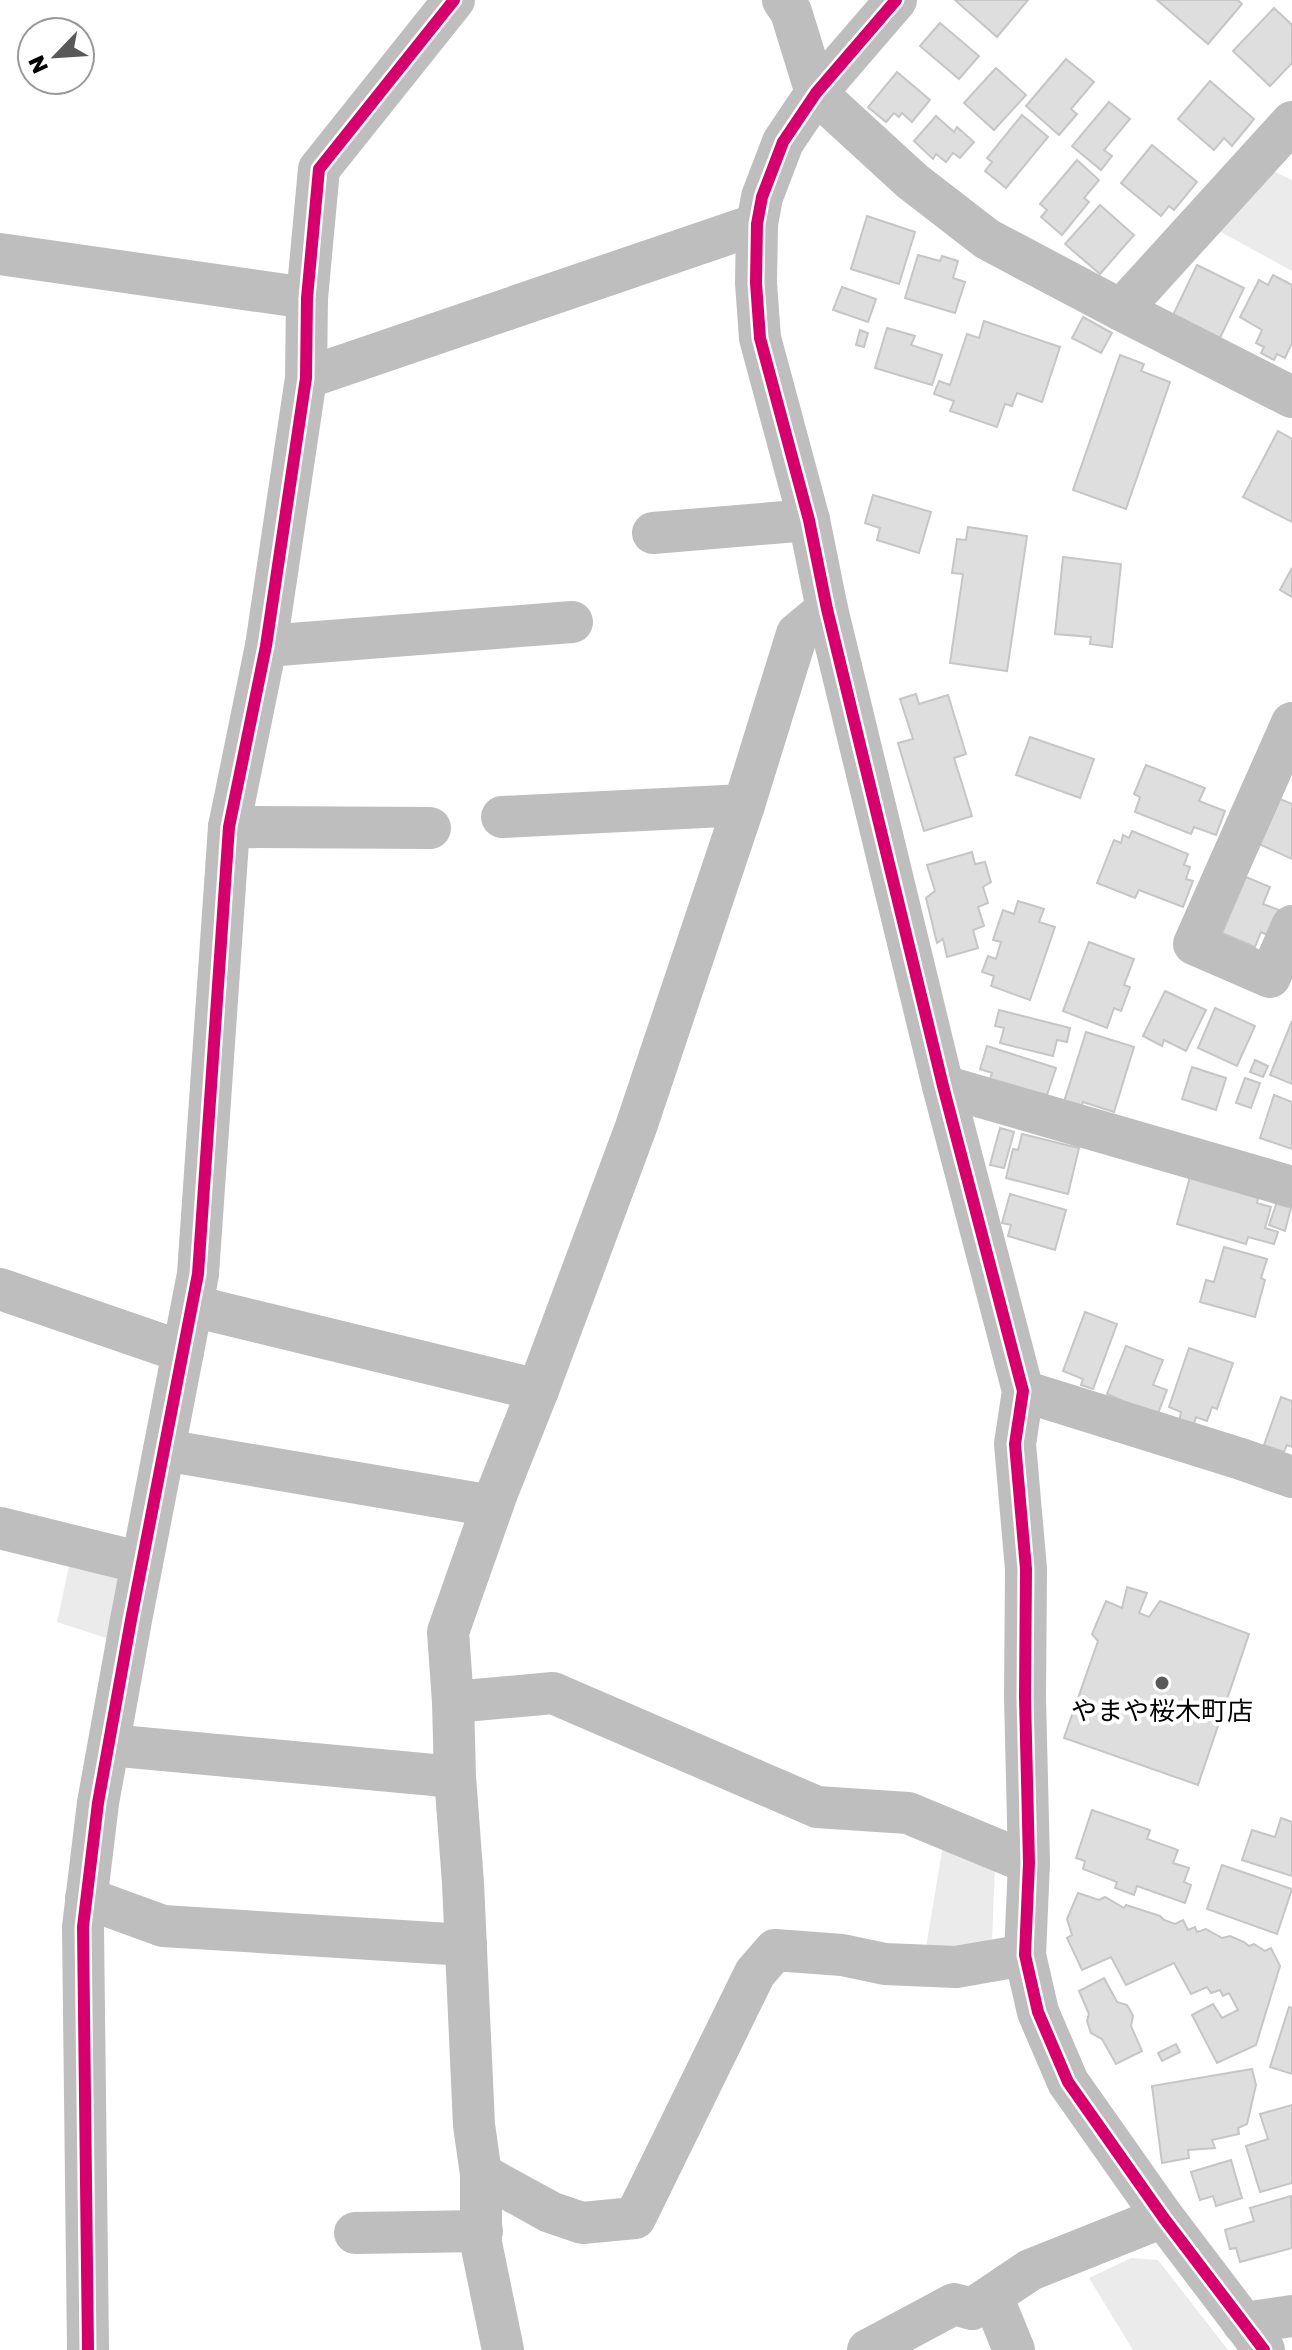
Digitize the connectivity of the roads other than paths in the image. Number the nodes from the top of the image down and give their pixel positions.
1 (454, 0) edge
2 (783, 0) edge
3 (896, 0) edge
4 (816, 93) junction
5 (1292, 122) edge
6 (757, 224) junction
7 (0, 254) edge
8 (307, 298) junction
9 (1121, 310) junction
10 (306, 378) junction
11 (1292, 397) edge
12 (809, 520) junction
13 (653, 533) dead end
14 (827, 609) junction
15 (572, 622) dead end
16 (266, 646) junction
17 (1292, 723) edge
18 (744, 805) junction
19 (502, 817) dead end
20 (229, 827) junction
21 (430, 828) dead end
22 (1292, 926) edge
23 (943, 1086) junction
24 (1292, 1187) edge
25 (0, 1289) edge
26 (193, 1306) junction
27 (183, 1352) junction
28 (538, 1390) junction
29 (1023, 1391) junction
30 (164, 1450) junction
31 (1292, 1477) edge
32 (492, 1506) junction
33 (0, 1528) edge
34 (142, 1563) junction
35 (453, 1702) junction
36 (109, 1745) junction
37 (455, 1777) junction
38 (1029, 1863) junction
39 (86, 1898) junction
40 (466, 1945) junction
41 (1025, 1955) junction
42 (481, 2174) junction
43 (1163, 2217) junction
44 (482, 2231) junction
45 (355, 2233) dead end
46 (992, 2296) junction
47 (1292, 2316) edge
48 (1253, 2336) edge
49 (88, 2350) edge
50 (503, 2350) edge
51 (868, 2350) edge
52 (1014, 2350) edge

1 - 8 street
2 - 4 street
3 - 4 street
4 - 6 street
4 - 9 street
5 - 9 street
6 - 10 street
6 - 12 street
7 - 8 street
8 - 10 street
9 - 11 street
10 - 16 street
12 - 13 street
12 - 14 street
14 - 18 street
14 - 23 street
15 - 16 street
16 - 20 street
17 - 22 street
18 - 19 street
18 - 28 street
20 - 21 street
20 - 26 street
23 - 24 street
23 - 29 street
25 - 27 street
26 - 27 street
26 - 28 street
27 - 30 street
28 - 32 street
29 - 31 street
29 - 38 street
30 - 32 street
30 - 34 street
32 - 35 street
33 - 34 street
34 - 36 street
35 - 37 street
35 - 38 street
36 - 37 street
36 - 39 street
37 - 40 street
38 - 41 street
39 - 40 street
39 - 49 street
40 - 42 street
41 - 42 street
41 - 43 street
42 - 44 street
43 - 46 street
43 - 48 street
44 - 45 street
44 - 50 street
46 - 51 street
46 - 52 street
47 - 48 street

